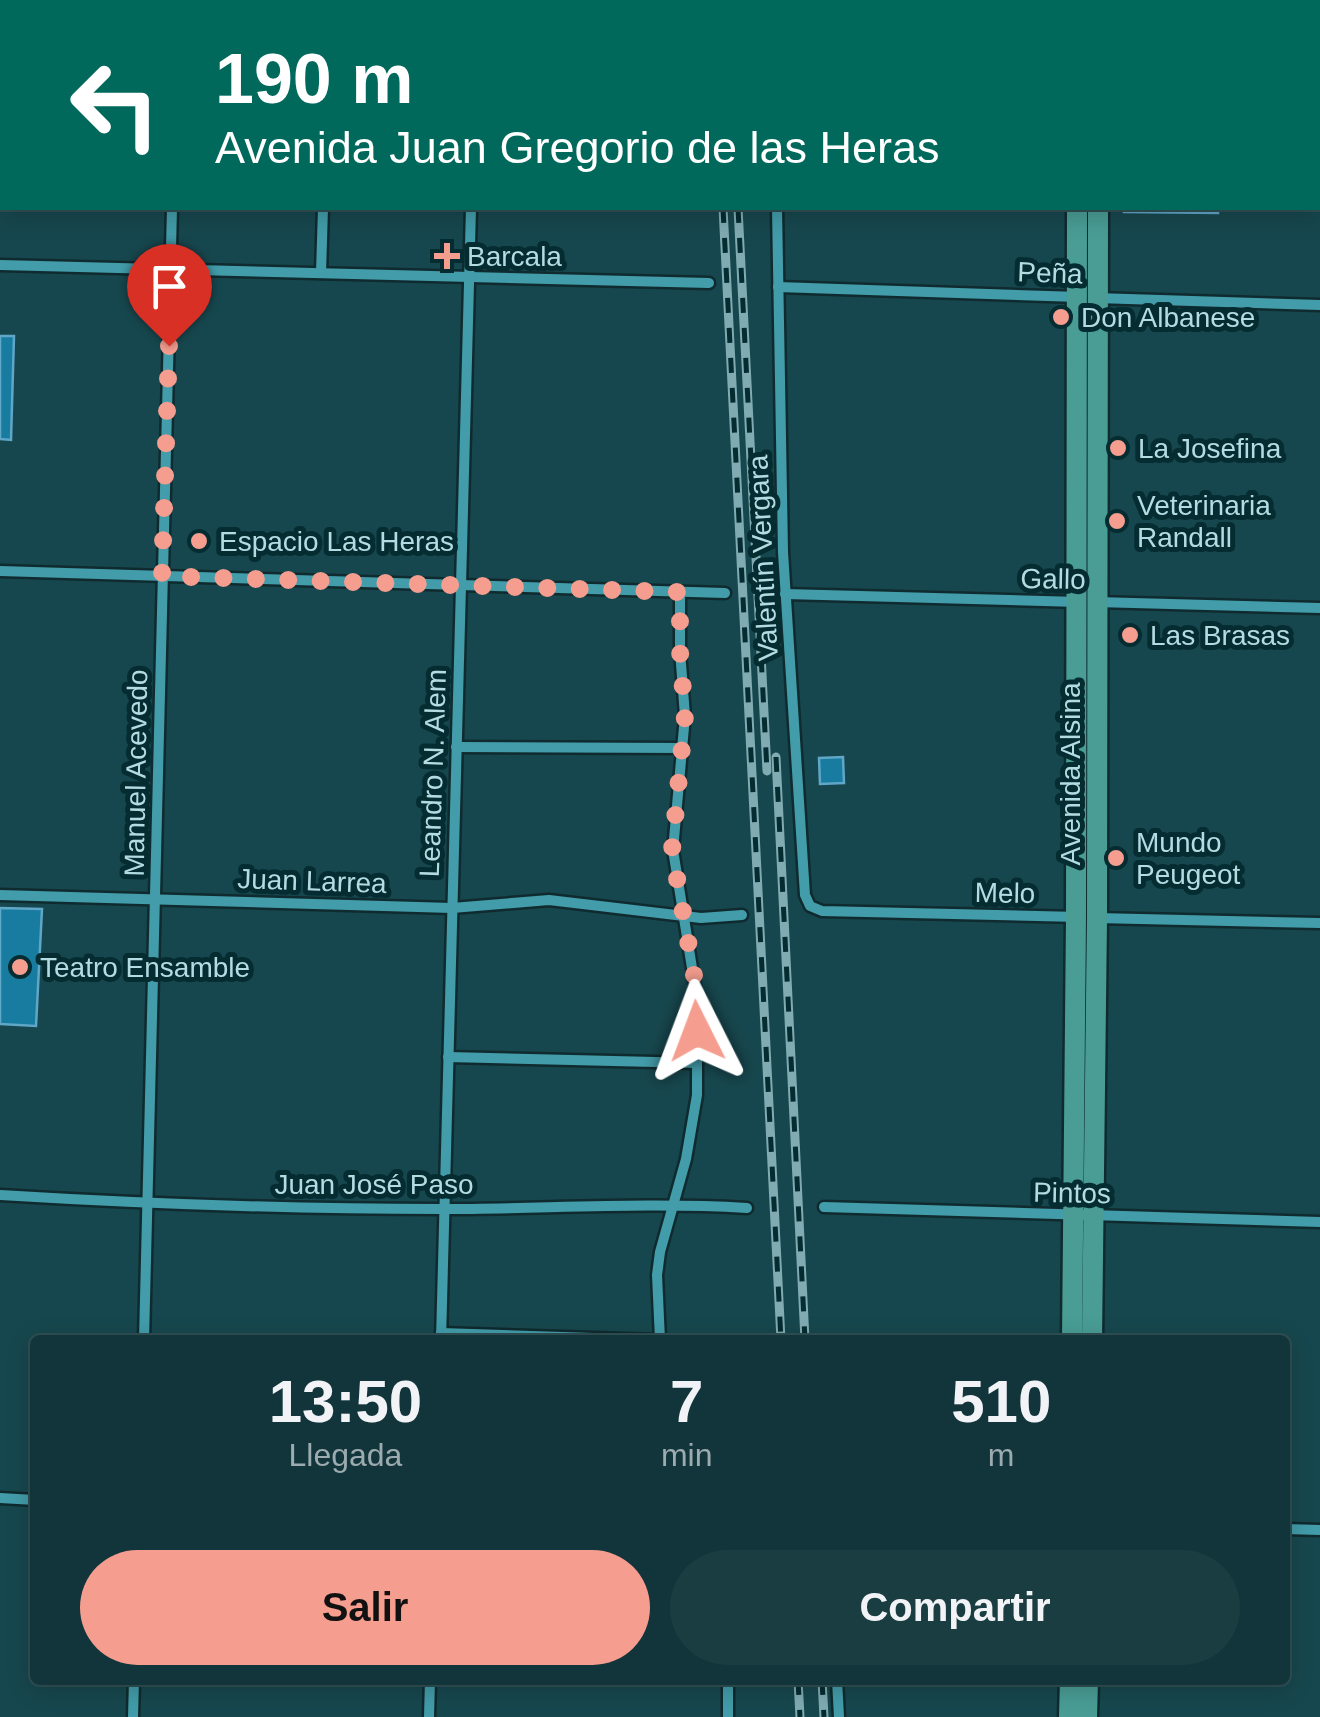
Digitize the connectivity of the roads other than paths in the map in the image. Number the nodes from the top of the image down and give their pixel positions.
1 (172, 210) edge
2 (323, 210) edge
3 (471, 210) edge
4 (776, 210) edge
5 (1077, 210) edge
6 (1098, 210) edge
7 (0, 265) edge
8 (171, 269) junction
9 (321, 273) junction
10 (469, 279) junction
11 (709, 283) dead end
12 (778, 288) junction
13 (1086, 297) junction
14 (1320, 305) edge
15 (0, 570) edge
16 (162, 576) junction
17 (461, 585) junction
18 (680, 592) junction
19 (725, 593) dead end
20 (785, 594) junction
21 (1086, 602) junction
22 (1320, 608) edge
23 (456, 747) junction
24 (683, 748) junction
25 (0, 895) edge
26 (156, 898) junction
27 (810, 906) joint
28 (452, 908) junction
29 (682, 915) junction
30 (742, 915) dead end
31 (1087, 918) junction
32 (1320, 923) edge
33 (448, 1057) junction
34 (697, 1063) junction
35 (0, 1195) edge
36 (148, 1204) junction
37 (674, 1204) junction
38 (824, 1207) dead end
39 (747, 1208) dead end
40 (444, 1209) junction
41 (1082, 1216) junction
42 (1320, 1222) edge
43 (144, 1335) edge
44 (441, 1335) edge
45 (658, 1335) edge
46 (1072, 1335) edge
47 (1092, 1335) edge
48 (0, 1498) edge
49 (30, 1500) edge
50 (1290, 1529) edge
51 (1320, 1530) edge
52 (134, 1685) edge
53 (430, 1685) edge
54 (728, 1685) edge
55 (837, 1685) edge
56 (1070, 1685) edge
57 (1088, 1685) edge
58 (133, 1717) edge
59 (429, 1717) edge
60 (728, 1717) edge
61 (839, 1717) edge
62 (1069, 1717) edge
63 (1088, 1717) edge

1 - 8 street, Manuel Acevedo
2 - 9 street
3 - 10 street, Leandro N. Alem
4 - 12 street, Valentín Vergara
5 - 13 main road, Avenida Alsina
6 - 13 main road, Avenida Alsina
7 - 8 street
8 - 9 street
8 - 16 street, Manuel Acevedo
9 - 10 street
10 - 11 street
10 - 17 street, Leandro N. Alem
12 - 13 street, Peña
12 - 20 street, Valentín Vergara
13 - 14 street, Peña
13 - 21 main road, Avenida Alsina
15 - 16 street
16 - 17 street
16 - 26 street, Manuel Acevedo
17 - 18 street
17 - 23 street, Leandro N. Alem
18 - 19 street
18 - 24 street
20 - 21 street, Gallo
20 - 27 street, Valentín Vergara
21 - 22 street, Gallo
21 - 31 main road, Avenida Alsina
23 - 24 street
23 - 28 street, Leandro N. Alem
24 - 29 street
25 - 26 street, Juan Larrea
26 - 28 street, Juan Larrea
26 - 36 street, Manuel Acevedo
27 - 31 street, Melo
28 - 29 street, Juan Larrea
28 - 33 street, Leandro N. Alem
29 - 30 street, Juan Larrea
29 - 34 street
31 - 32 street, Melo
31 - 41 main road, Avenida Alsina
33 - 34 street
33 - 40 street, Leandro N. Alem
34 - 37 street
35 - 36 street, Juan José Paso
36 - 40 street, Juan José Paso
36 - 43 street, Manuel Acevedo
37 - 39 street, Juan José Paso
37 - 40 street, Juan José Paso
37 - 45 street
38 - 41 street, Pintos
40 - 44 street, Leandro N. Alem
41 - 42 street, Pintos
41 - 46 main road, Avenida Alsina
41 - 47 main road, Avenida Alsina
48 - 49 street
50 - 51 street
52 - 58 street
53 - 59 street
54 - 60 street
55 - 61 street
56 - 62 main road
57 - 63 main road

